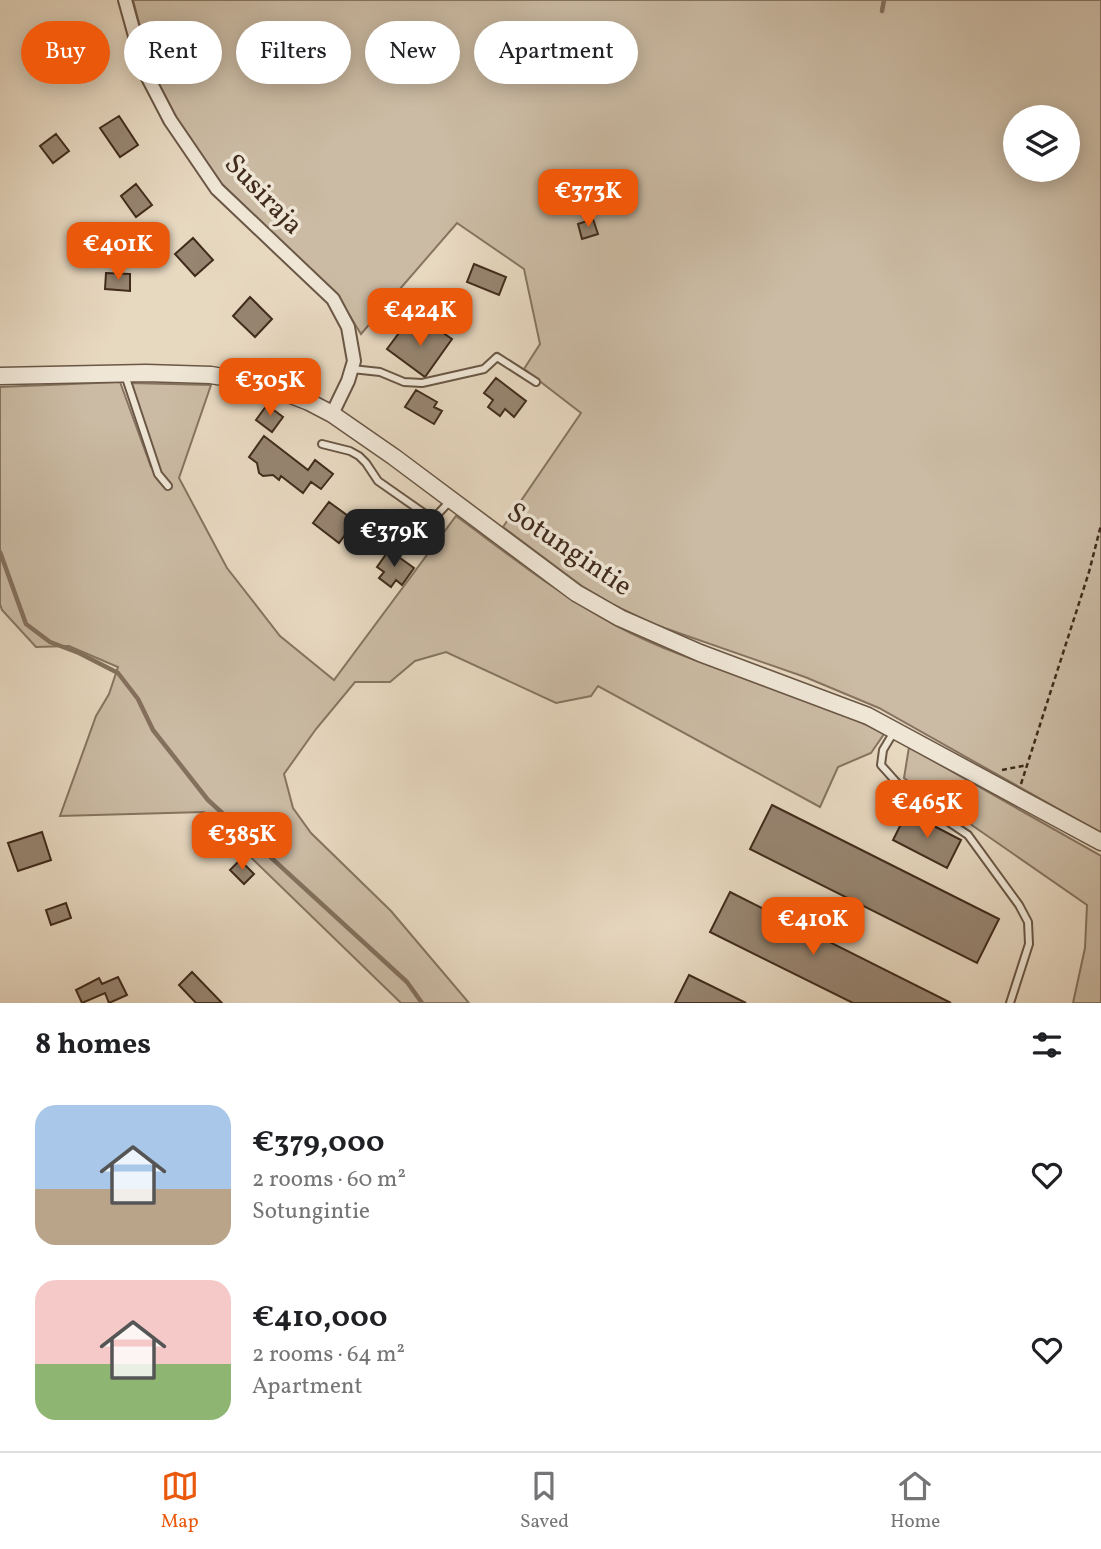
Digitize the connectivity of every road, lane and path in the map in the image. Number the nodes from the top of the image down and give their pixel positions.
1 (125, 0) edge
2 (352, 369) junction
3 (124, 373) junction
4 (0, 376) edge
5 (536, 382) dead end
6 (332, 414) junction
7 (322, 444) dead end
8 (169, 486) dead end
9 (452, 500) junction
10 (1101, 525) edge
11 (896, 729) junction
12 (1028, 765) junction
13 (991, 783) junction
14 (1015, 796) junction
15 (1101, 842) edge
16 (1010, 1003) edge

1 - 2 street, Susiraja
2 - 5 lane
2 - 6 street, Susiraja
3 - 4 street, Sotungintie
3 - 6 street, Sotungintie
3 - 8 lane
6 - 9 street, Sotungintie
7 - 9 lane
9 - 11 street, Sotungintie
10 - 12 path
11 - 13 street, Sotungintie
11 - 16 lane
12 - 13 path
12 - 14 path
13 - 14 street, Sotungintie
14 - 15 street, Sotungintie

